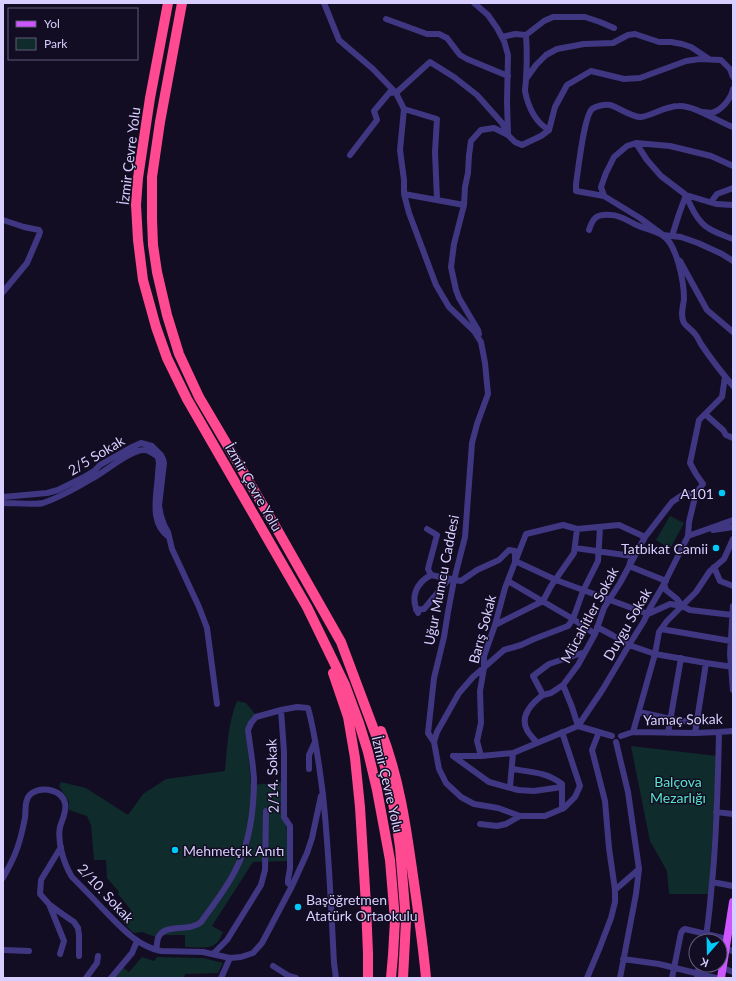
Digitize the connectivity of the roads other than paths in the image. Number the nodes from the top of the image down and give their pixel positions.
1 (168, 3) edge
2 (182, 3) edge
3 (324, 3) edge
4 (474, 3) edge
5 (386, 19) dead end
6 (614, 28) dead end
7 (526, 35) junction
8 (502, 37) junction
9 (711, 60) junction
10 (508, 76) junction
11 (733, 77) edge
12 (526, 79) junction
13 (733, 89) edge
14 (396, 93) junction
15 (404, 109) junction
16 (698, 111) junction
17 (733, 127) edge
18 (549, 130) junction
19 (508, 135) junction
20 (636, 143) junction
21 (350, 155) dead end
22 (733, 166) edge
23 (733, 188) edge
24 (404, 194) junction
25 (686, 195) junction
26 (604, 196) junction
27 (437, 199) junction
28 (712, 202) junction
29 (464, 205) junction
30 (733, 205) edge
31 (3, 220) edge
32 (589, 230) dead end
33 (663, 235) junction
34 (672, 236) junction
35 (733, 238) edge
36 (677, 256) junction
37 (732, 262) edge
38 (3, 292) edge
39 (733, 332) edge
40 (481, 342) junction
41 (725, 377) junction
42 (733, 386) edge
43 (705, 414) junction
44 (733, 438) edge
45 (696, 493) junction
46 (3, 497) edge
47 (3, 503) edge
48 (733, 520) edge
49 (600, 527) junction
50 (733, 527) edge
51 (577, 528) junction
52 (427, 529) dead end
53 (691, 535) junction
54 (646, 536) junction
55 (169, 537) junction
56 (733, 540) edge
57 (574, 548) junction
58 (599, 551) junction
59 (515, 561) junction
60 (630, 566) junction
61 (714, 567) junction
62 (430, 575) junction
63 (451, 579) junction
64 (556, 580) junction
65 (508, 581) junction
66 (665, 582) junction
67 (733, 586) edge
68 (583, 591) junction
69 (610, 600) junction
70 (543, 601) junction
71 (682, 606) junction
72 (733, 606) edge
73 (648, 614) junction
74 (732, 615) edge
75 (573, 619) junction
76 (495, 625) junction
77 (597, 627) junction
78 (661, 630) junction
79 (595, 634) junction
80 (731, 641) junction
81 (341, 642) junction
82 (325, 644) junction
83 (628, 645) junction
84 (585, 652) junction
85 (655, 654) junction
86 (682, 658) junction
87 (706, 663) junction
88 (732, 667) edge
89 (484, 668) junction
90 (563, 685) junction
91 (733, 690) edge
92 (543, 695) junction
93 (217, 704) dead end
94 (281, 710) junction
95 (639, 712) junction
96 (671, 719) junction
97 (696, 723) junction
98 (578, 726) junction
99 (733, 730) edge
100 (562, 732) junction
101 (599, 732) junction
102 (633, 732) junction
103 (719, 732) junction
104 (668, 733) junction
105 (695, 733) junction
106 (612, 736) junction
107 (621, 736) junction
108 (316, 741) junction
109 (434, 742) junction
110 (616, 742) junction
111 (537, 743) junction
112 (514, 752) junction
113 (481, 756) junction
114 (309, 769) dead end
115 (512, 769) junction
116 (510, 787) junction
117 (562, 787) junction
118 (322, 791) junction
119 (562, 809) junction
120 (266, 811) dead end
121 (716, 812) junction
122 (733, 814) edge
123 (520, 816) junction
124 (480, 824) dead end
125 (61, 847) junction
126 (639, 870) junction
127 (3, 878) edge
128 (712, 882) junction
129 (292, 886) junction
130 (733, 886) edge
131 (615, 890) junction
132 (733, 902) edge
133 (49, 904) junction
134 (732, 916) edge
135 (707, 933) joint
136 (728, 934) edge
137 (137, 941) junction
138 (3, 950) edge
139 (157, 950) junction
140 (29, 951) dead end
141 (60, 954) dead end
142 (213, 954) junction
143 (79, 956) dead end
144 (98, 956) dead end
145 (230, 958) junction
146 (623, 959) junction
147 (273, 966) dead end
148 (674, 968) junction
149 (697, 976) edge
150 (288, 977) edge
151 (86, 978) edge
152 (111, 978) edge
153 (221, 978) edge
154 (296, 978) edge
155 (336, 978) edge
156 (368, 978) edge
157 (391, 978) edge
158 (403, 978) edge
159 (426, 978) edge
160 (587, 978) edge
161 (620, 978) edge
162 (672, 978) edge
163 (716, 978) edge

1 - 82 highway, İzmir Çevre Yolu
2 - 81 highway, İzmir Çevre Yolu
3 - 14 street
4 - 8 street
5 - 10 street
6 - 7 street
7 - 8 street
7 - 12 street
8 - 10 street
9 - 11 street
9 - 12 street
9 - 18 street
10 - 19 street
12 - 18 street
13 - 16 street
14 - 15 street
14 - 19 street
14 - 21 street
15 - 24 street, Uğur Mumcu Caddesi
15 - 27 street
16 - 17 street
16 - 26 street
18 - 19 street
19 - 29 street
20 - 22 street
20 - 25 street
20 - 26 street
23 - 28 street
24 - 27 street
24 - 40 street, Uğur Mumcu Caddesi
25 - 28 street
25 - 34 street
25 - 35 street
26 - 33 street
27 - 29 street
28 - 30 street
29 - 40 street
31 - 38 street
32 - 33 street
33 - 34 street
33 - 36 street
34 - 37 street
36 - 39 street
36 - 41 street
40 - 63 street, Uğur Mumcu Caddesi
41 - 42 street
41 - 43 street
43 - 44 street
43 - 45 street, Duygu Sokak
45 - 53 street, Duygu Sokak
45 - 54 street, Mücahitler Sokak
46 - 55 street, 2/5 Sokak
47 - 55 street, 2/5 Sokak
48 - 53 street
49 - 51 street
49 - 54 street
49 - 58 street
50 - 53 street
51 - 57 street
51 - 59 street, Barış Sokak
52 - 62 street
53 - 66 street, Duygu Sokak
54 - 60 street, Mücahitler Sokak
55 - 93 street, 2/5 Sokak
56 - 61 street
57 - 58 street
57 - 64 street
58 - 60 street
58 - 68 street
59 - 63 street
59 - 64 street
59 - 65 street, Barış Sokak
60 - 66 street
60 - 69 street, Mücahitler Sokak
61 - 67 street
61 - 71 street
62 - 63 street
62 - 63 street
63 - 109 street, Uğur Mumcu Caddesi
64 - 68 street
64 - 70 street
65 - 70 street
65 - 76 street, Barış Sokak
66 - 71 street
66 - 73 street, Duygu Sokak
68 - 69 street
68 - 75 street
69 - 73 street
69 - 77 street, Mücahitler Sokak
70 - 75 street
70 - 76 street
71 - 73 street
71 - 74 street
71 - 78 street
72 - 74 street
73 - 83 street, Duygu Sokak
74 - 80 street
75 - 79 street
75 - 89 street
76 - 89 street, Barış Sokak
77 - 79 street, Mücahitler Sokak
77 - 83 street
78 - 80 street
78 - 85 street
79 - 84 street, Mücahitler Sokak
80 - 88 street
81 - 158 highway, İzmir Çevre Yolu
81 - 159 highway
82 - 156 highway
82 - 157 highway, İzmir Çevre Yolu
83 - 85 street
83 - 98 street, Duygu Sokak
84 - 90 street, Mücahitler Sokak
84 - 92 street
85 - 86 street
85 - 95 street
86 - 87 street
86 - 96 street
87 - 88 street
87 - 97 street
88 - 91 street
89 - 109 street
89 - 113 street, Barış Sokak
90 - 92 street
90 - 98 street, Mücahitler Sokak
92 - 111 street
94 - 108 street
94 - 129 street, 2/14. Sokak
94 - 139 street
95 - 96 street
95 - 102 street
96 - 97 street
96 - 104 street
97 - 105 street
98 - 100 street
98 - 101 street
99 - 103 street, Yamaç Sokak
100 - 111 street
100 - 119 street
101 - 106 street
101 - 131 street
102 - 104 street, Yamaç Sokak
102 - 107 street
103 - 105 street, Yamaç Sokak
103 - 121 street
104 - 105 street, Yamaç Sokak
106 - 107 street
106 - 110 street
107 - 110 street
108 - 114 street
108 - 118 street
109 - 123 street, Uğur Mumcu Caddesi
110 - 126 street
111 - 112 street
112 - 113 street
112 - 115 street
113 - 116 street
115 - 116 street
115 - 117 street
116 - 117 street
117 - 119 street
118 - 129 street
118 - 155 street
119 - 123 street
120 - 142 street
121 - 122 street
121 - 128 street
123 - 124 street
125 - 127 street, 2/10. Sokak
125 - 133 street
125 - 137 street, 2/10. Sokak
126 - 131 street
126 - 146 street
128 - 130 street
128 - 135 street
129 - 145 street
131 - 160 street
132 - 134 main road
133 - 141 street
133 - 143 street
134 - 136 main road
135 - 148 street
137 - 139 street, 2/10. Sokak
137 - 152 street
138 - 140 street
139 - 142 street
142 - 145 street
144 - 151 street
145 - 153 street
146 - 148 street
146 - 161 street
147 - 150 street
148 - 149 street
148 - 162 street
149 - 163 street
150 - 154 street

